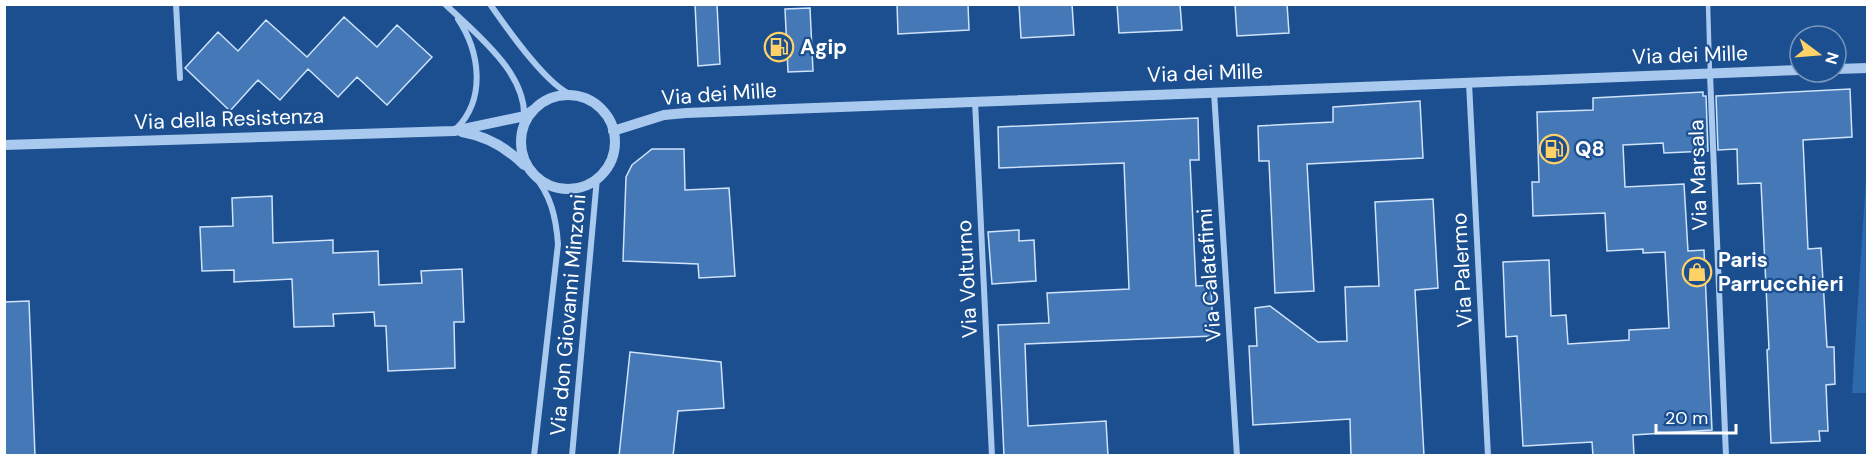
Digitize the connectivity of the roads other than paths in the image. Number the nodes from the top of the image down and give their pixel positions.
1 (176, 4) edge
2 (490, 4) edge
3 (1708, 4) edge
4 (446, 6) edge
5 (1868, 68) edge
6 (1848, 69) edge
7 (1788, 71) edge
8 (1710, 74) junction
9 (180, 78) dead end
10 (1469, 83) junction
11 (1215, 92) junction
12 (573, 95) junction
13 (975, 101) junction
14 (527, 118) junction
15 (454, 131) junction
16 (613, 131) junction
17 (4, 145) edge
18 (533, 174) junction
19 (597, 178) junction
20 (534, 456) edge
21 (572, 456) edge
22 (992, 456) edge
23 (1237, 456) edge
24 (1488, 456) edge
25 (1726, 456) edge

1 - 9 street
2 - 12 street
3 - 8 lane
4 - 14 street
4 - 15 street
5 - 6 street
7 - 8 street, Via dei Mille
8 - 10 street, Via dei Mille
8 - 25 street, Via Marsala
10 - 11 street, Via dei Mille
10 - 24 street, Via Palermo
11 - 13 street, Via dei Mille
11 - 23 street, Via Calatafimi
12 - 14 street
12 - 16 street
13 - 16 street, Via dei Mille
13 - 22 street, Via Volturno
14 - 15 street, Via della Resistenza
14 - 18 street
15 - 17 street, Via della Resistenza
15 - 18 street, Via della Resistenza
16 - 19 street
18 - 19 street
18 - 20 street, Via don Giovanni Minzoni
19 - 21 street, Via don Giovanni Minzoni

